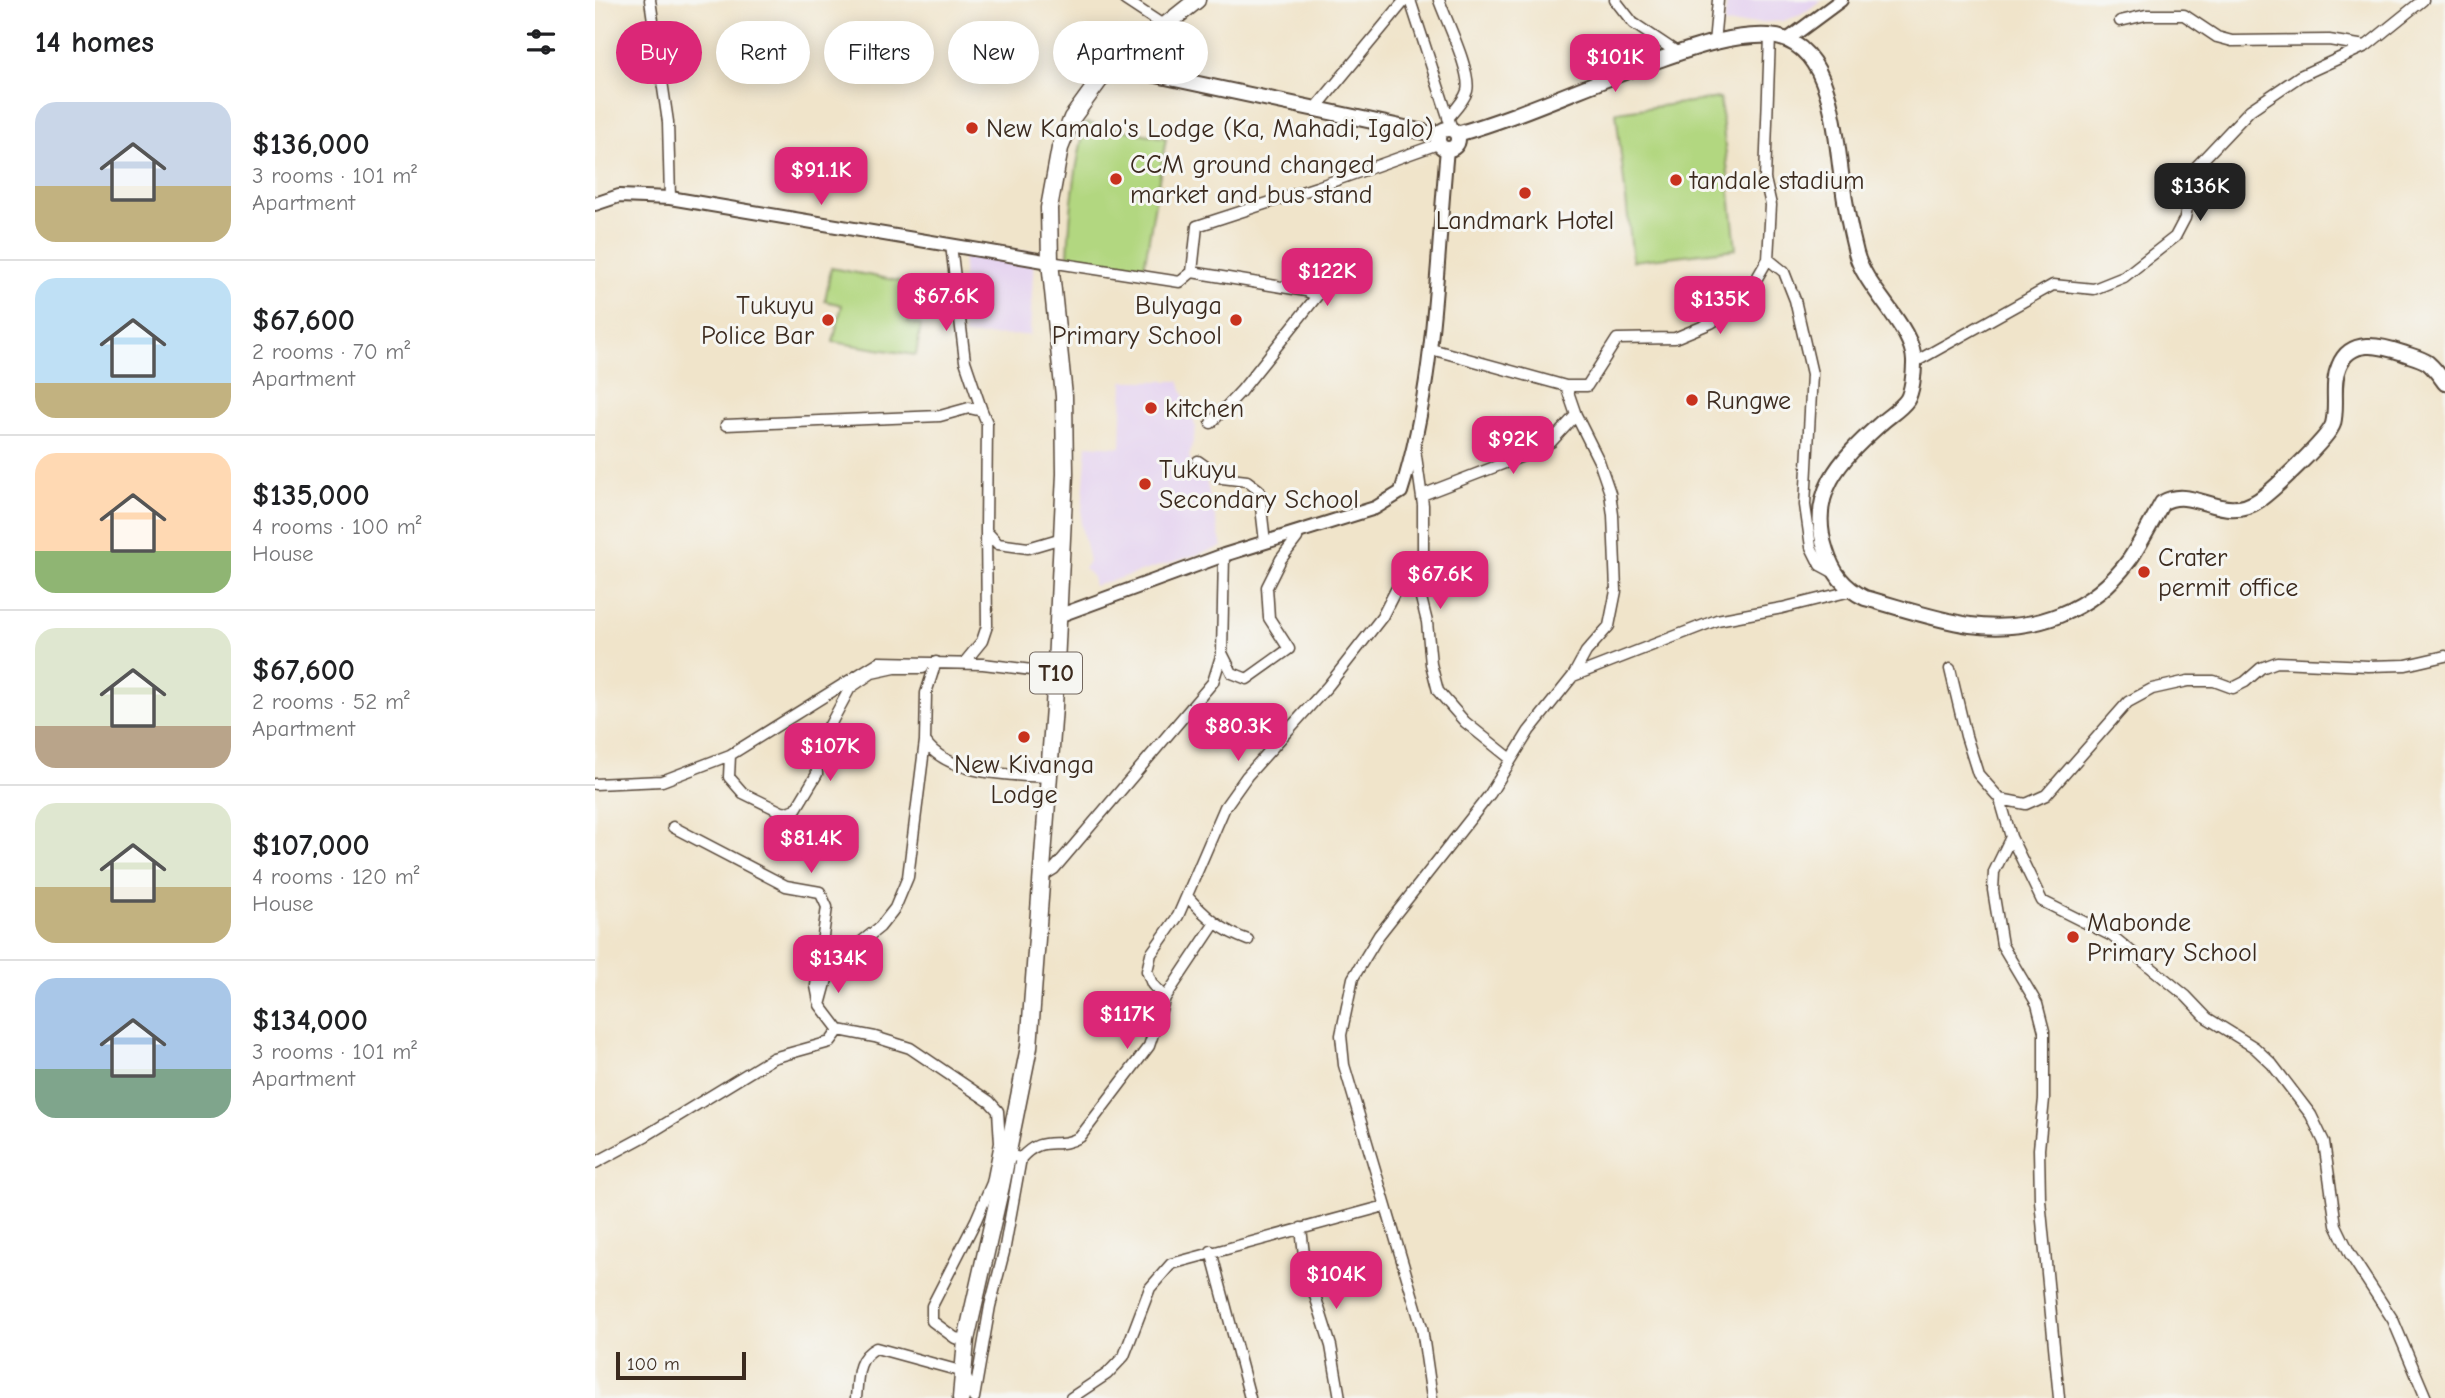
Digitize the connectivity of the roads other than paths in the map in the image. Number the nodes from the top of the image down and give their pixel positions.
1 (650, 0) edge
2 (1125, 0) edge
3 (1197, 0) edge
4 (1407, 0) edge
5 (1439, 0) edge
6 (1615, 0) edge
7 (1718, 0) edge
8 (1841, 0) edge
9 (2423, 0) edge
10 (1157, 21) edge
11 (1168, 21) edge
12 (2120, 21) dead end
13 (1770, 36) junction
14 (1787, 40) junction
15 (1714, 43) junction
16 (2366, 46) junction
17 (1678, 53) junction
18 (1097, 84) edge
19 (1198, 84) edge
20 (1315, 109) junction
21 (1447, 135) junction
22 (670, 198) junction
23 (595, 204) edge
24 (951, 245) junction
25 (1768, 259) junction
26 (1050, 262) junction
27 (1192, 272) junction
28 (1431, 349) junction
29 (1915, 362) junction
30 (2445, 383) edge
31 (1566, 386) junction
32 (982, 411) junction
33 (1576, 415) junction
34 (1211, 423) dead end
35 (726, 425) dead end
36 (1415, 449) junction
37 (1198, 461) dead end
38 (1422, 495) junction
39 (986, 531) junction
40 (1298, 532) junction
41 (1062, 538) junction
42 (1265, 542) junction
43 (1423, 552) junction
44 (1224, 555) junction
45 (1833, 572) junction
46 (1851, 592) junction
47 (1058, 616) junction
48 (1222, 653) junction
49 (2445, 656) edge
50 (936, 662) junction
51 (964, 663) junction
52 (1950, 669) dead end
53 (1056, 673) junction
54 (1573, 676) junction
55 (925, 741) junction
56 (730, 755) junction
57 (1511, 759) junction
58 (1049, 777) junction
59 (595, 784) edge
60 (2000, 799) junction
61 (673, 827) dead end
62 (2011, 837) junction
63 (1040, 877) junction
64 (1187, 896) junction
65 (1215, 923) junction
66 (1248, 940) dead end
67 (1165, 998) junction
68 (820, 1004) junction
69 (839, 1030) junction
70 (1014, 1156) junction
71 (595, 1163) edge
72 (997, 1185) junction
73 (1385, 1206) junction
74 (1301, 1228) junction
75 (1211, 1251) junction
76 (984, 1297) junction
77 (967, 1340) junction
78 (964, 1372) junction
79 (856, 1398) edge
80 (961, 1398) edge
81 (974, 1398) edge
82 (1070, 1398) edge
83 (1250, 1398) edge
84 (1340, 1398) edge
85 (1432, 1398) edge
86 (2059, 1398) edge
87 (2426, 1398) edge

1 - 22 street
2 - 10 street
3 - 11 highway, T10
4 - 20 street
4 - 21 street
5 - 21 street
6 - 17 street
7 - 15 street
8 - 14 street
9 - 16 street
12 - 16 street
13 - 14 main road
13 - 15 main road
13 - 25 street
14 - 29 main road
15 - 17 main road
16 - 29 street
17 - 21 main road
18 - 26 highway, T10
19 - 20 main road
20 - 21 main road
21 - 27 street
21 - 28 street
22 - 23 street
22 - 24 street
24 - 26 street
24 - 32 street
25 - 31 street
25 - 45 street
26 - 27 street
26 - 41 highway, T10
27 - 34 street
28 - 31 street
28 - 36 street
29 - 45 main road
30 - 46 main road
31 - 33 street
32 - 35 street
32 - 39 street
33 - 38 street
33 - 54 street
36 - 38 street
36 - 40 street
37 - 42 street
38 - 43 street
39 - 41 street
39 - 51 street
40 - 42 street
40 - 48 street
41 - 47 highway, T10
42 - 44 street
43 - 57 street
43 - 64 street
44 - 47 street
44 - 48 street
45 - 46 main road
46 - 54 street
47 - 53 highway, T10
48 - 63 street
49 - 60 street
50 - 51 street
50 - 55 street
50 - 56 street
50 - 56 street
51 - 53 street
52 - 60 street
53 - 58 highway, T10
54 - 57 street
55 - 58 street
55 - 68 street
56 - 59 street
57 - 73 street
58 - 63 highway, T10
60 - 62 street
61 - 68 street
62 - 86 street
62 - 87 street
63 - 70 highway, T10
64 - 65 street
64 - 67 street
65 - 66 street
65 - 67 street
67 - 70 street
68 - 69 street
69 - 71 street
69 - 72 street
70 - 72 highway, T10
70 - 76 street
72 - 76 highway, T10
72 - 77 street
73 - 74 street
73 - 85 street
74 - 75 street
74 - 84 street
75 - 82 street
75 - 83 street
76 - 77 highway, T10
76 - 81 street
77 - 78 highway, T10
78 - 79 street
78 - 80 highway, T10
78 - 81 street

